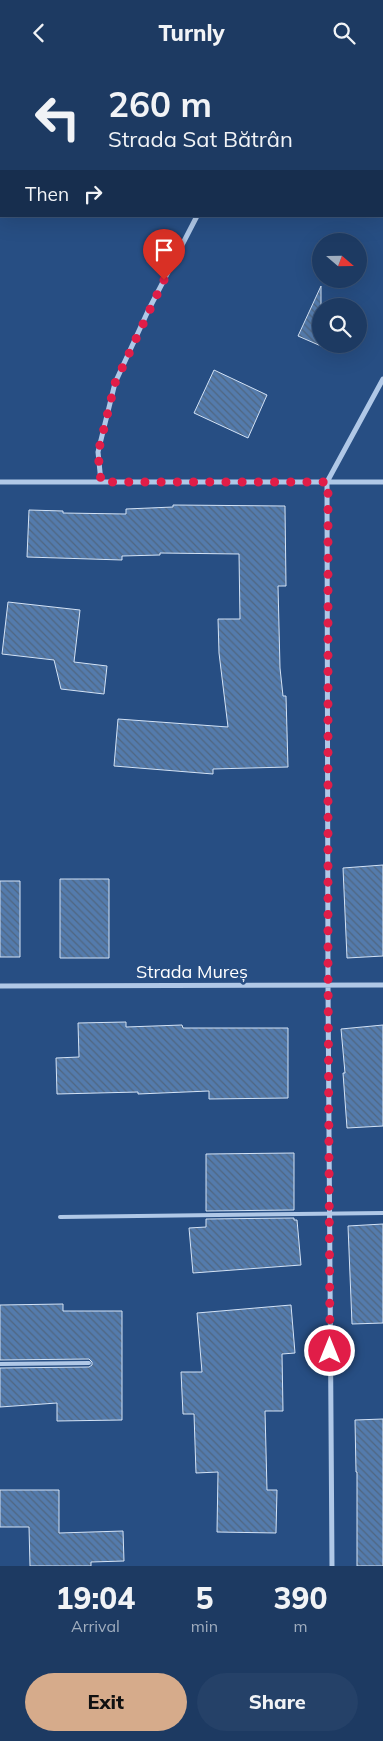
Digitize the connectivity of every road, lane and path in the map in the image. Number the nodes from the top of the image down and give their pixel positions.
1 (196, 217) edge
2 (383, 379) edge
3 (0, 482) edge
4 (101, 482) junction
5 (328, 482) junction
6 (383, 482) edge
7 (383, 985) edge
8 (0, 986) edge
9 (328, 986) junction
10 (383, 1213) edge
11 (329, 1214) junction
12 (60, 1217) dead end
13 (89, 1363) dead end
14 (0, 1364) edge
15 (332, 1566) edge

1 - 4 street
2 - 5 street
3 - 4 street
4 - 5 street
5 - 6 street
5 - 9 street
7 - 9 street, Strada Mureș
8 - 9 street, Strada Mureș
9 - 11 street
10 - 11 lane
11 - 12 lane
11 - 15 street
13 - 14 lane

